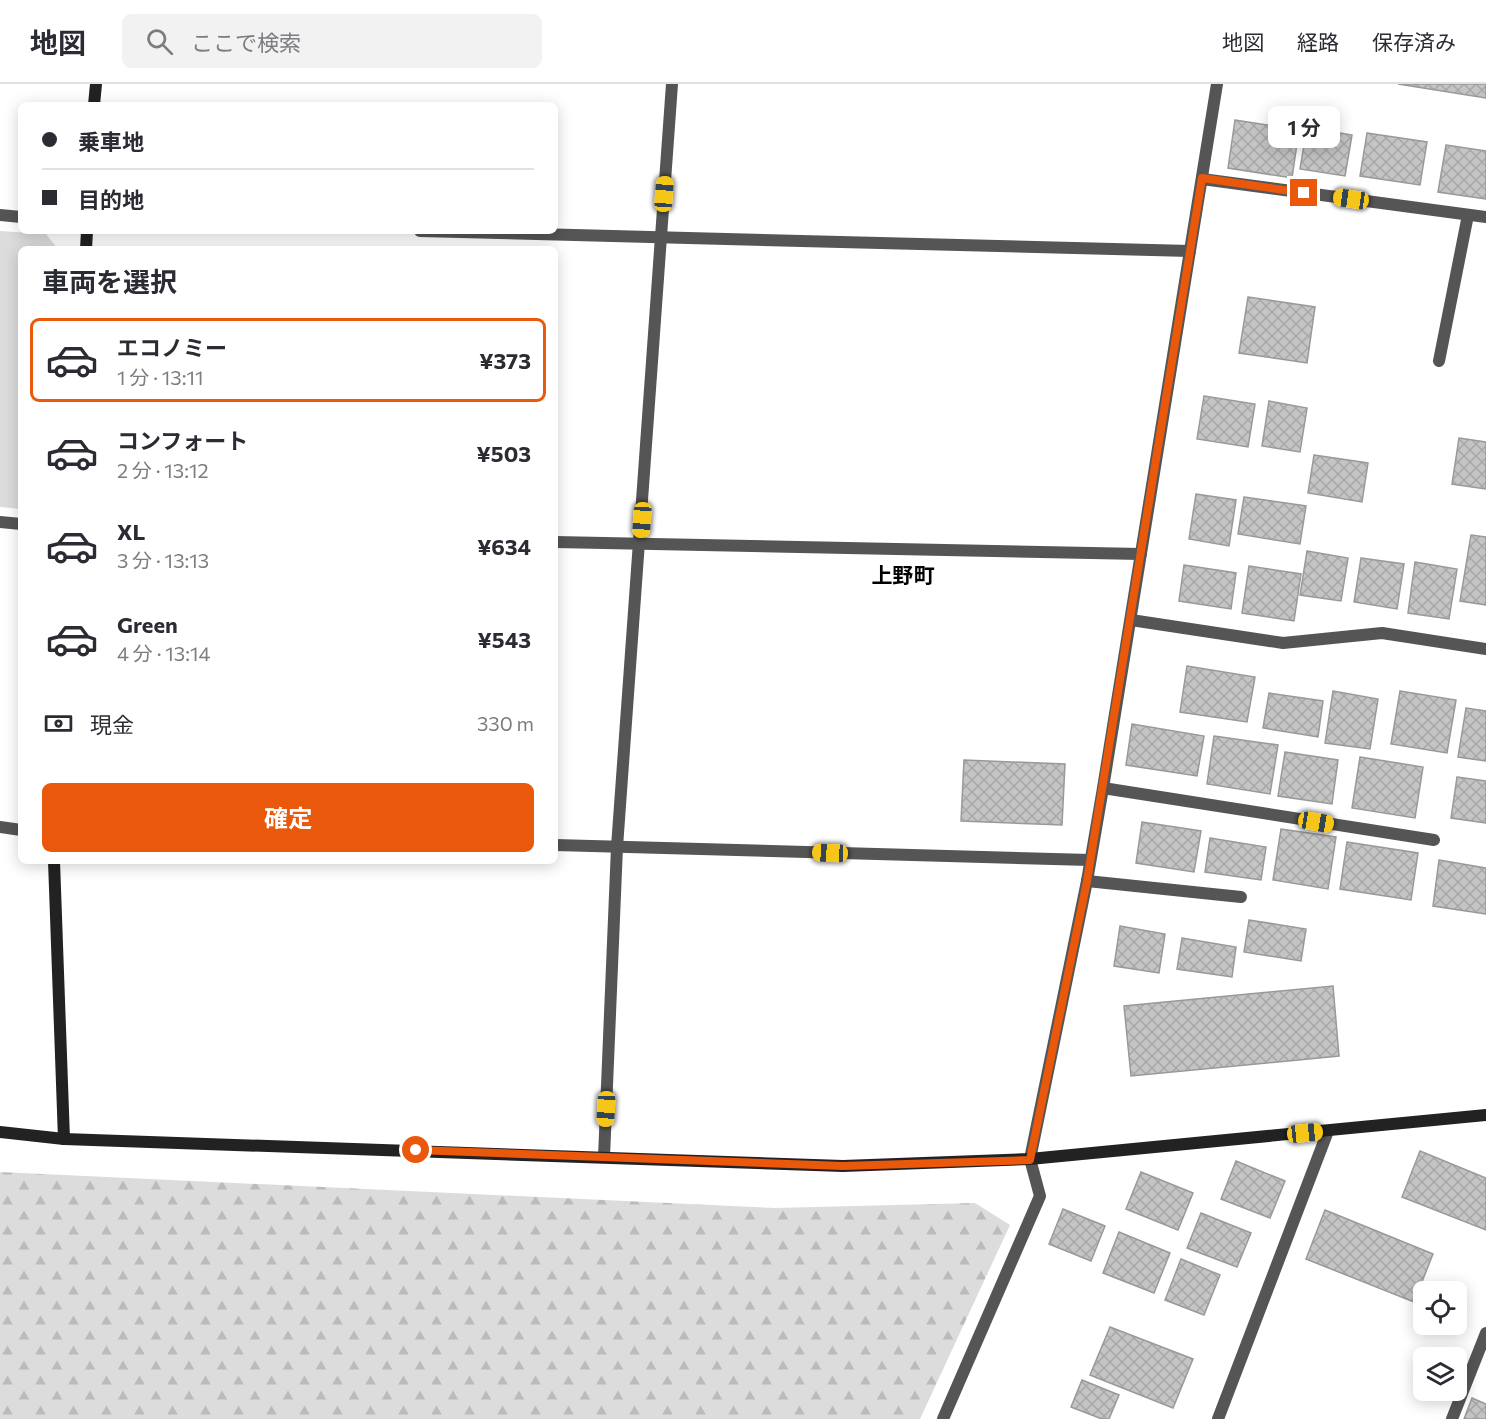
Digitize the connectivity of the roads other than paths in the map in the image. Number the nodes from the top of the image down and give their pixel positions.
1 (96, 84) edge
2 (672, 84) edge
3 (1217, 84) edge
4 (94, 102) edge
5 (1202, 178) junction
6 (0, 215) edge
7 (1468, 215) junction
8 (18, 217) edge
9 (1486, 217) edge
10 (523, 234) edge
11 (661, 238) junction
12 (1190, 251) junction
13 (1440, 361) dead end
14 (0, 522) edge
15 (18, 524) edge
16 (558, 542) edge
17 (640, 544) junction
18 (1141, 554) junction
19 (1131, 620) junction
20 (1486, 649) edge
21 (1103, 788) junction
22 (0, 827) edge
23 (18, 830) edge
24 (1434, 840) dead end
25 (558, 845) edge
26 (617, 847) junction
27 (1090, 860) junction
28 (54, 864) edge
29 (1087, 881) junction
30 (1241, 897) dead end
31 (1486, 1115) edge
32 (1328, 1131) junction
33 (0, 1132) edge
34 (64, 1139) junction
35 (604, 1157) junction
36 (1030, 1160) junction
37 (1486, 1333) edge
38 (943, 1419) edge
39 (1218, 1419) edge
40 (1452, 1419) edge

1 - 4 street
2 - 11 street
3 - 5 street
5 - 7 street
5 - 12 street
6 - 8 street
7 - 9 street
7 - 13 street
10 - 11 street
11 - 12 street
11 - 17 street
12 - 18 street
14 - 15 street
16 - 17 street
17 - 18 street
17 - 26 street
18 - 19 street
19 - 20 street
19 - 21 street
21 - 24 street
21 - 27 street
22 - 23 street
25 - 26 street
26 - 27 street
26 - 35 street
27 - 29 street
28 - 34 street
29 - 30 street
29 - 36 street
31 - 32 street
32 - 36 street
32 - 39 street
33 - 34 street
34 - 35 street
35 - 36 street
36 - 38 street
37 - 40 street

